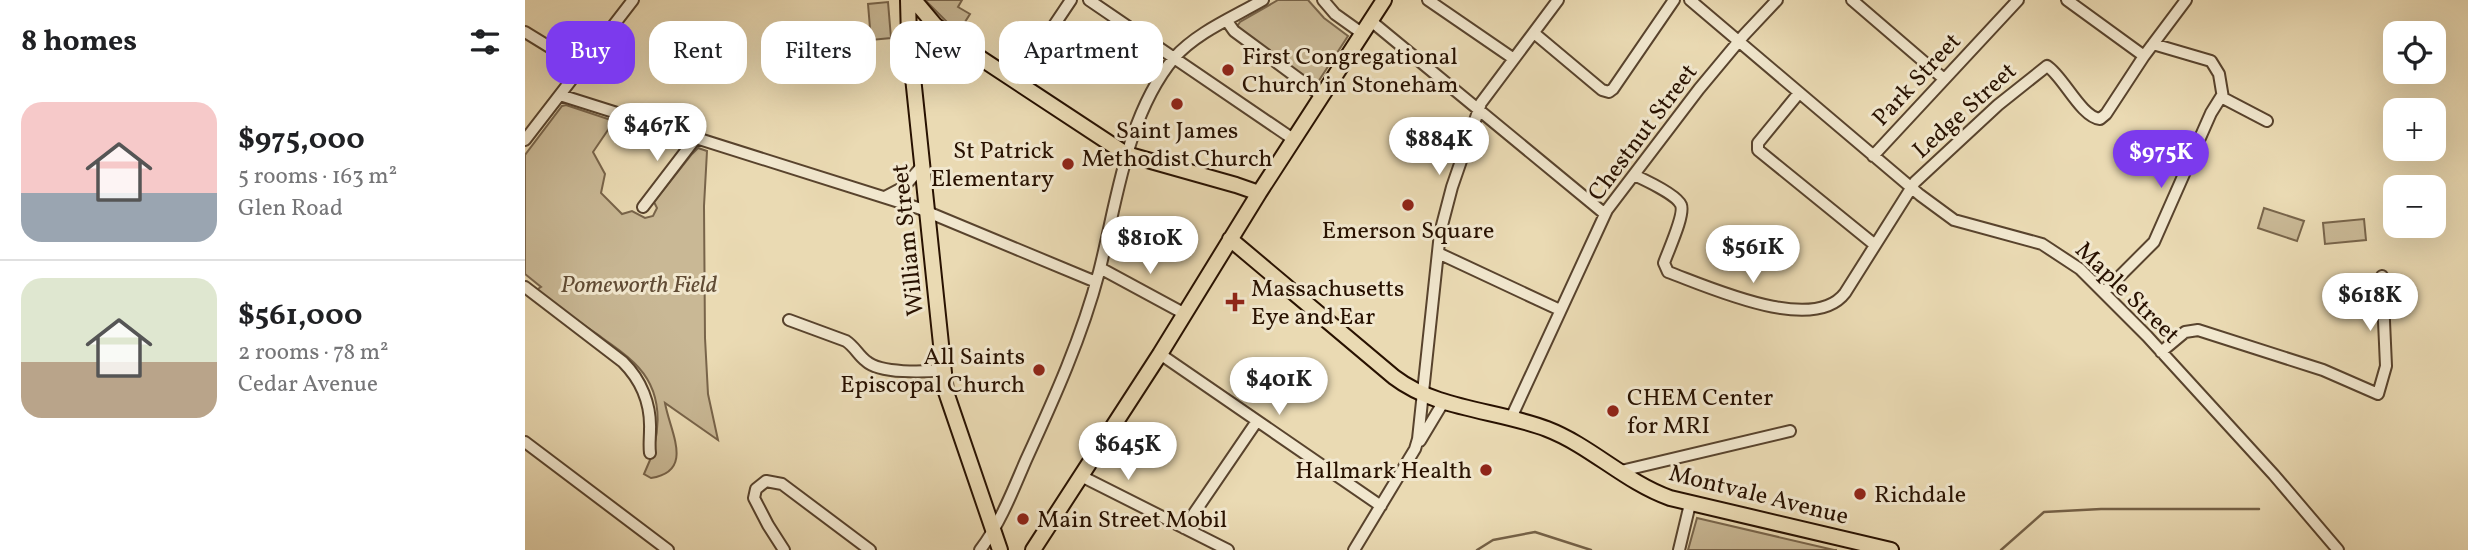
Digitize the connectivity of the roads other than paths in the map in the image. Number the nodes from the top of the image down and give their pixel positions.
1 (633, 0) edge
2 (908, 0) edge
3 (914, 0) edge
4 (1071, 0) edge
5 (1089, 0) edge
6 (1263, 0) edge
7 (1322, 0) edge
8 (1384, 0) edge
9 (1428, 0) edge
10 (1558, 0) edge
11 (1674, 0) edge
12 (1690, 0) edge
13 (1777, 0) edge
14 (1852, 0) edge
15 (2067, 0) edge
16 (2186, 0) edge
17 (2014, 1) edge
18 (617, 21) edge
19 (909, 21) edge
20 (932, 21) edge
21 (1057, 21) edge
22 (1227, 21) junction
23 (1371, 21) junction
24 (525, 32) edge
25 (1534, 33) junction
26 (1363, 34) junction
27 (1738, 41) junction
28 (2153, 44) junction
29 (546, 45) edge
30 (2144, 55) junction
31 (1175, 58) junction
32 (1514, 59) junction
33 (1944, 79) junction
34 (569, 84) edge
35 (914, 84) edge
36 (1019, 84) edge
37 (1799, 93) junction
38 (560, 95) junction
39 (1322, 96) junction
40 (2221, 97) junction
41 (1478, 109) junction
42 (2267, 121) dead end
43 (695, 139) junction
44 (1293, 139) junction
45 (525, 140) edge
46 (1126, 154) junction
47 (1873, 156) junction
48 (922, 166) junction
49 (1635, 174) junction
50 (1910, 188) junction
51 (1259, 193) junction
52 (885, 197) junction
53 (643, 207) dead end
54 (927, 212) junction
55 (1605, 214) junction
56 (1230, 239) junction
57 (1875, 245) junction
58 (1438, 253) junction
59 (1100, 268) junction
60 (2382, 276) dead end
61 (1096, 282) junction
62 (525, 287) edge
63 (2104, 292) junction
64 (1560, 310) junction
65 (1185, 314) junction
66 (789, 320) dead end
67 (2161, 352) junction
68 (1160, 354) junction
69 (943, 370) junction
70 (1423, 394) junction
71 (1444, 401) junction
72 (1511, 418) junction
73 (1257, 421) junction
74 (1790, 430) dead end
75 (525, 442) edge
76 (1415, 449) junction
77 (650, 453) dead end
78 (1621, 471) junction
79 (1081, 476) junction
80 (1690, 504) junction
81 (1381, 506) junction
82 (1184, 528) junction
83 (998, 543) edge
84 (2337, 547) edge
85 (667, 550) edge
86 (784, 550) edge
87 (870, 550) edge
88 (980, 550) edge
89 (1033, 550) edge
90 (1228, 550) edge
91 (1354, 550) edge
92 (1679, 550) edge
93 (1891, 550) edge

1 - 18 street
2 - 19 main road, William Street
3 - 20 main road
4 - 21 street
5 - 31 street
6 - 22 street
7 - 26 street
8 - 23 main road
9 - 32 street
10 - 25 street
11 - 25 street
12 - 27 street, Maple Street
13 - 27 street, Chestnut Street
14 - 33 street
15 - 30 street
16 - 28 street
17 - 33 street, Park Street
22 - 31 street
22 - 39 street
23 - 26 main road
23 - 41 street
24 - 29 street
25 - 32 street
26 - 39 main road
27 - 37 street, Maple Street
27 - 49 street, Chestnut Street
28 - 30 street
28 - 40 street
30 - 50 street, Ledge Street
31 - 44 street
31 - 46 street
32 - 41 street
33 - 47 street, Park Street
34 - 38 street
35 - 48 main road, William Street
36 - 46 main road
37 - 47 street, Maple Street
37 - 57 street
38 - 43 street
38 - 45 street
39 - 44 main road
40 - 42 street
40 - 63 street
41 - 55 street
41 - 58 street
43 - 52 street
43 - 53 street
44 - 51 main road
46 - 51 main road
46 - 59 street
47 - 50 street, Maple Street
48 - 52 street
48 - 54 main road, William Street
49 - 55 street, Chestnut Street
49 - 57 street, Ledge Street
50 - 57 street, Ledge Street
50 - 63 street, Maple Street
51 - 56 main road
52 - 54 street
54 - 61 street
54 - 69 main road, William Street
55 - 64 street, Chestnut Street
56 - 65 main road
56 - 70 main road, Montvale Avenue
58 - 64 street
58 - 70 street
59 - 61 street
59 - 65 street
60 - 67 street
61 - 83 street
62 - 77 street
63 - 67 street, Maple Street
64 - 72 street, Chestnut Street
65 - 68 main road
66 - 69 street
67 - 84 street, Maple Street
68 - 73 street
68 - 79 main road
69 - 83 main road, William Street
70 - 71 main road, Montvale Avenue
70 - 76 street
71 - 72 main road, Montvale Avenue
71 - 76 street
72 - 78 main road, Montvale Avenue
73 - 81 street
73 - 82 street
74 - 78 street
75 - 85 street
76 - 81 street
78 - 80 main road, Montvale Avenue
79 - 82 street
79 - 89 main road
80 - 92 street
80 - 93 main road, Montvale Avenue
81 - 91 street
82 - 90 street
83 - 88 street
86 - 87 street

